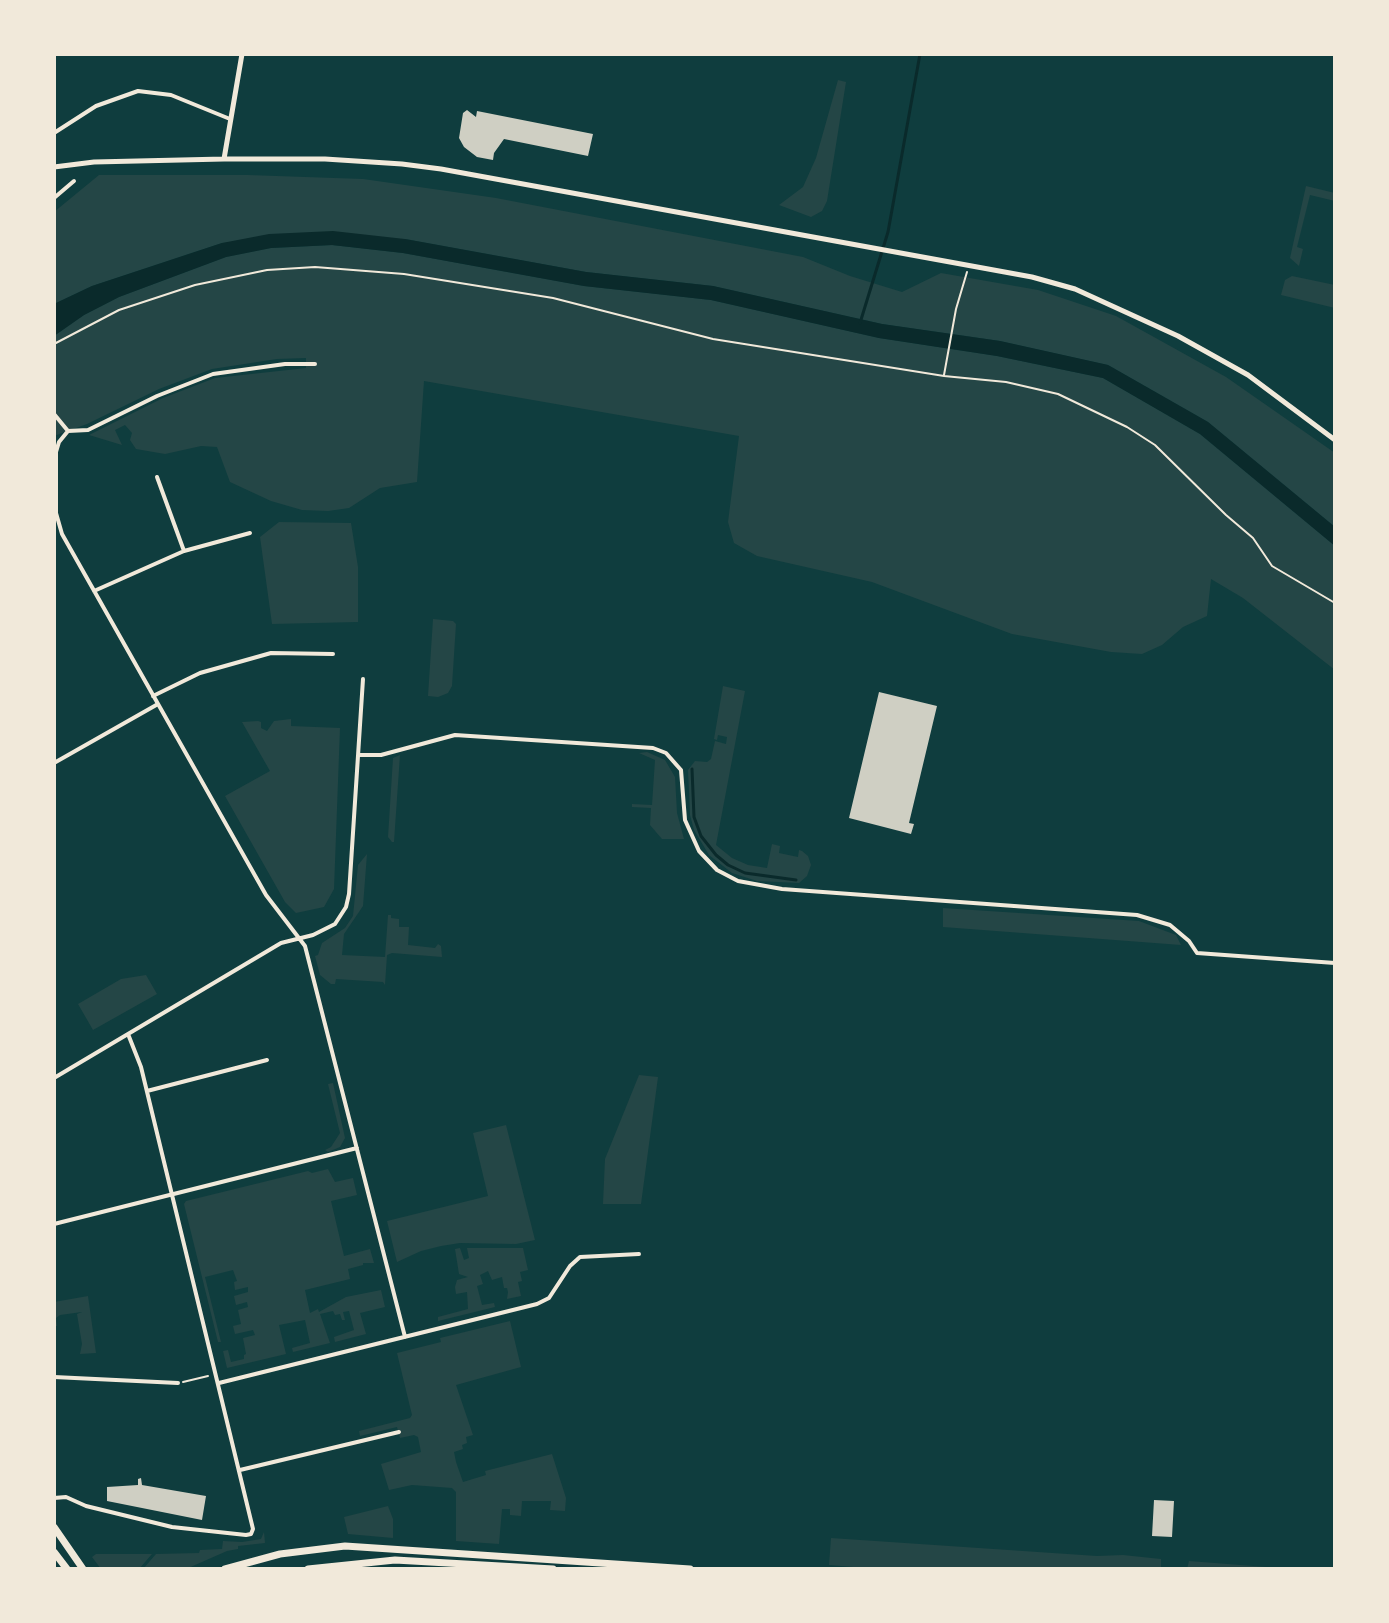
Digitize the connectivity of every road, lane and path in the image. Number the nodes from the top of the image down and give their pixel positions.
1 (242, 54) edge
2 (230, 119) junction
3 (54, 133) edge
4 (224, 159) junction
5 (54, 167) edge
6 (74, 181) dead end
7 (54, 198) edge
8 (969, 265) junction
9 (54, 344) edge
10 (315, 364) dead end
11 (944, 376) junction
12 (54, 414) edge
13 (68, 431) junction
14 (1335, 440) edge
15 (157, 477) dead end
16 (250, 533) dead end
17 (184, 551) junction
18 (94, 591) junction
19 (1335, 603) edge
20 (333, 654) dead end
21 (363, 679) dead end
22 (153, 696) junction
23 (158, 704) junction
24 (358, 755) junction
25 (54, 763) edge
26 (301, 938) junction
27 (1335, 963) edge
28 (128, 1034) junction
29 (267, 1060) dead end
30 (54, 1078) edge
31 (147, 1091) junction
32 (357, 1148) junction
33 (172, 1194) junction
34 (54, 1224) edge
35 (639, 1254) dead end
36 (405, 1337) junction
37 (216, 1374) junction
38 (54, 1377) edge
39 (178, 1383) joint
40 (219, 1383) junction
41 (399, 1432) dead end
42 (240, 1470) junction
43 (61, 1497) junction
44 (54, 1498) edge
45 (54, 1504) edge
46 (54, 1527) edge
47 (54, 1552) edge
48 (67, 1569) edge
49 (83, 1569) edge
50 (225, 1569) edge
51 (308, 1569) edge
52 (553, 1569) edge
53 (690, 1569) edge

1 - 2 street
2 - 3 street
2 - 4 street
4 - 5 street
4 - 8 street
6 - 7 street
8 - 11 path
8 - 14 street
9 - 11 path
10 - 13 street
11 - 19 path
12 - 13 street
13 - 18 street
15 - 17 street
16 - 17 street
17 - 18 street
18 - 22 street
20 - 22 street
21 - 24 street
22 - 23 street
23 - 25 street
23 - 26 street
24 - 26 street
24 - 27 street
26 - 28 street
26 - 32 street
28 - 30 street
28 - 31 street
29 - 31 street
31 - 33 street
32 - 33 street
32 - 36 street
33 - 34 street
33 - 37 street
35 - 36 street
36 - 40 street
37 - 39 path
37 - 40 street
38 - 39 street
40 - 42 street
41 - 42 street
42 - 43 street
43 - 44 street
43 - 45 street
46 - 49 main road
47 - 48 main road
50 - 53 main road
51 - 52 main road

